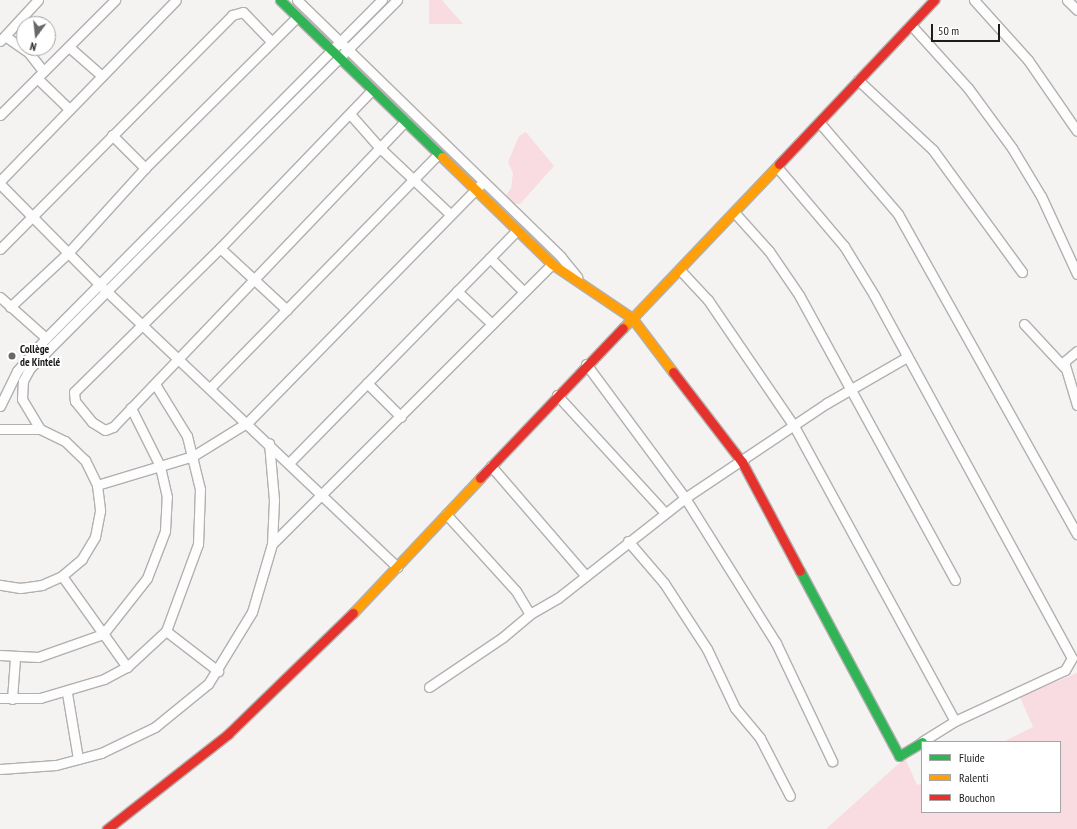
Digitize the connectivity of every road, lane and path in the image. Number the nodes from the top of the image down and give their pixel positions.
1 (38, 0) edge
2 (115, 0) edge
3 (176, 0) edge
4 (280, 0) edge
5 (297, 0) edge
6 (382, 0) edge
7 (397, 0) edge
8 (934, 0) edge
9 (974, 0) edge
10 (1067, 0) edge
11 (1077, 10) edge
12 (297, 16) junction
13 (911, 25) junction
14 (2, 38) edge
15 (271, 41) junction
16 (340, 43) junction
17 (69, 47) junction
18 (349, 50) junction
19 (332, 51) junction
20 (340, 59) junction
21 (40, 75) junction
22 (101, 75) junction
23 (858, 80) junction
24 (372, 90) junction
25 (68, 109) junction
26 (350, 114) junction
27 (0, 115) edge
28 (405, 121) junction
29 (819, 122) junction
30 (1077, 131) edge
31 (112, 135) junction
32 (380, 148) junction
33 (438, 154) junction
34 (778, 167) junction
35 (144, 168) junction
36 (414, 180) junction
37 (0, 182) edge
38 (483, 182) junction
39 (474, 189) junction
40 (734, 212) junction
41 (448, 213) junction
42 (33, 219) junction
43 (516, 231) junction
44 (220, 248) junction
45 (0, 249) edge
46 (68, 253) junction
47 (490, 258) junction
48 (552, 264) junction
49 (680, 270) junction
50 (1022, 272) dead end
51 (1077, 274) edge
52 (254, 280) junction
53 (581, 283) junction
54 (103, 288) junction
55 (457, 291) junction
56 (524, 292) junction
57 (0, 297) edge
58 (10, 307) junction
59 (287, 310) junction
60 (632, 318) junction
61 (142, 322) junction
62 (492, 324) junction
63 (1024, 324) dead end
64 (46, 338) junction
65 (1077, 351) edge
66 (178, 356) junction
67 (907, 356) junction
68 (586, 364) junction
69 (1064, 367) junction
70 (1074, 382) edge
71 (367, 383) junction
72 (155, 384) junction
73 (211, 387) junction
74 (850, 390) junction
75 (557, 396) junction
76 (1077, 405) edge
77 (0, 406) edge
78 (131, 408) junction
79 (401, 417) junction
80 (248, 422) junction
81 (794, 426) junction
82 (0, 429) edge
83 (40, 429) junction
84 (269, 443) junction
85 (193, 456) junction
86 (290, 462) junction
87 (742, 462) junction
88 (160, 466) junction
89 (491, 466) junction
90 (97, 485) junction
91 (325, 495) junction
92 (685, 498) junction
93 (665, 513) junction
94 (446, 514) junction
95 (1077, 534) edge
96 (628, 541) junction
97 (272, 544) junction
98 (397, 567) junction
99 (62, 576) junction
100 (586, 576) junction
101 (955, 580) dead end
102 (0, 585) edge
103 (530, 614) junction
104 (166, 631) junction
105 (103, 634) junction
106 (0, 655) edge
107 (15, 658) junction
108 (127, 667) junction
109 (218, 671) junction
110 (429, 687) dead end
111 (66, 693) junction
112 (0, 698) edge
113 (12, 699) junction
114 (955, 721) junction
115 (924, 741) edge
116 (921, 743) edge
117 (78, 759) junction
118 (832, 760) dead end
119 (0, 768) edge
120 (790, 796) dead end
121 (107, 829) edge

1 - 14 street
2 - 17 street
3 - 22 street
4 - 12 main road
5 - 16 street
6 - 16 street
7 - 18 street
8 - 13 main road
9 - 30 street
10 - 11 street
12 - 15 street
12 - 19 main road
13 - 23 main road
13 - 51 street
14 - 21 street
15 - 31 street
15 - 35 street
16 - 18 street
16 - 19 street
17 - 21 street
17 - 22 street
18 - 20 street
18 - 38 street
19 - 20 main road
19 - 54 street
20 - 24 main road
20 - 54 street
21 - 25 street
21 - 27 street
22 - 25 street
23 - 29 main road
23 - 50 street
24 - 26 street
24 - 28 main road
25 - 37 street
26 - 32 street
26 - 44 street
28 - 32 street
28 - 33 main road
29 - 34 main road
29 - 95 street
31 - 35 street
31 - 42 street
32 - 36 street
32 - 52 street
33 - 36 street
33 - 39 main road
34 - 40 main road
34 - 67 street
35 - 46 street
36 - 41 street
36 - 59 street
37 - 42 street
38 - 39 street
38 - 53 street
39 - 41 street
39 - 43 main road
40 - 49 main road
40 - 74 street
41 - 80 street
42 - 45 street
42 - 46 street
43 - 47 street
43 - 48 main road
44 - 52 street
44 - 61 street
46 - 54 street
46 - 58 street
47 - 55 street
47 - 56 street
48 - 53 main road
48 - 56 street
49 - 60 main road
49 - 81 street
52 - 59 street
52 - 66 street
53 - 60 main road
54 - 61 street
54 - 64 street
54 - 83 street
55 - 62 street
55 - 71 street
56 - 62 street
57 - 58 street
58 - 64 street
59 - 73 street
60 - 68 main road
60 - 87 main road
61 - 66 street
61 - 78 street
62 - 79 street
63 - 69 street
64 - 77 street
65 - 69 street
66 - 72 street
66 - 73 street
67 - 74 street
67 - 114 street
68 - 75 main road
68 - 92 street
69 - 70 street
70 - 76 street
71 - 79 street
71 - 86 street
72 - 78 street
72 - 85 street
73 - 80 street
74 - 81 street
74 - 101 street
75 - 89 main road
75 - 93 street
78 - 88 street
79 - 91 street
80 - 84 street
80 - 85 street
81 - 87 street
81 - 114 street
82 - 83 street
83 - 90 street
84 - 86 street
84 - 97 street
85 - 88 street
85 - 104 street
86 - 91 street
87 - 92 street
87 - 116 main road
88 - 90 street
88 - 105 street
89 - 94 main road
89 - 100 street
90 - 99 street
91 - 97 street
91 - 98 street
92 - 93 street
92 - 118 street
93 - 96 street
94 - 98 main road
94 - 103 street
96 - 100 street
96 - 120 street
97 - 109 street
98 - 121 main road
99 - 102 street
99 - 105 street
100 - 103 street
103 - 110 street
104 - 108 street
104 - 109 street
105 - 107 street
105 - 108 street
106 - 107 street
107 - 113 street
108 - 111 street
109 - 117 street
111 - 113 street
111 - 117 street
112 - 113 street
114 - 115 street
117 - 119 street

